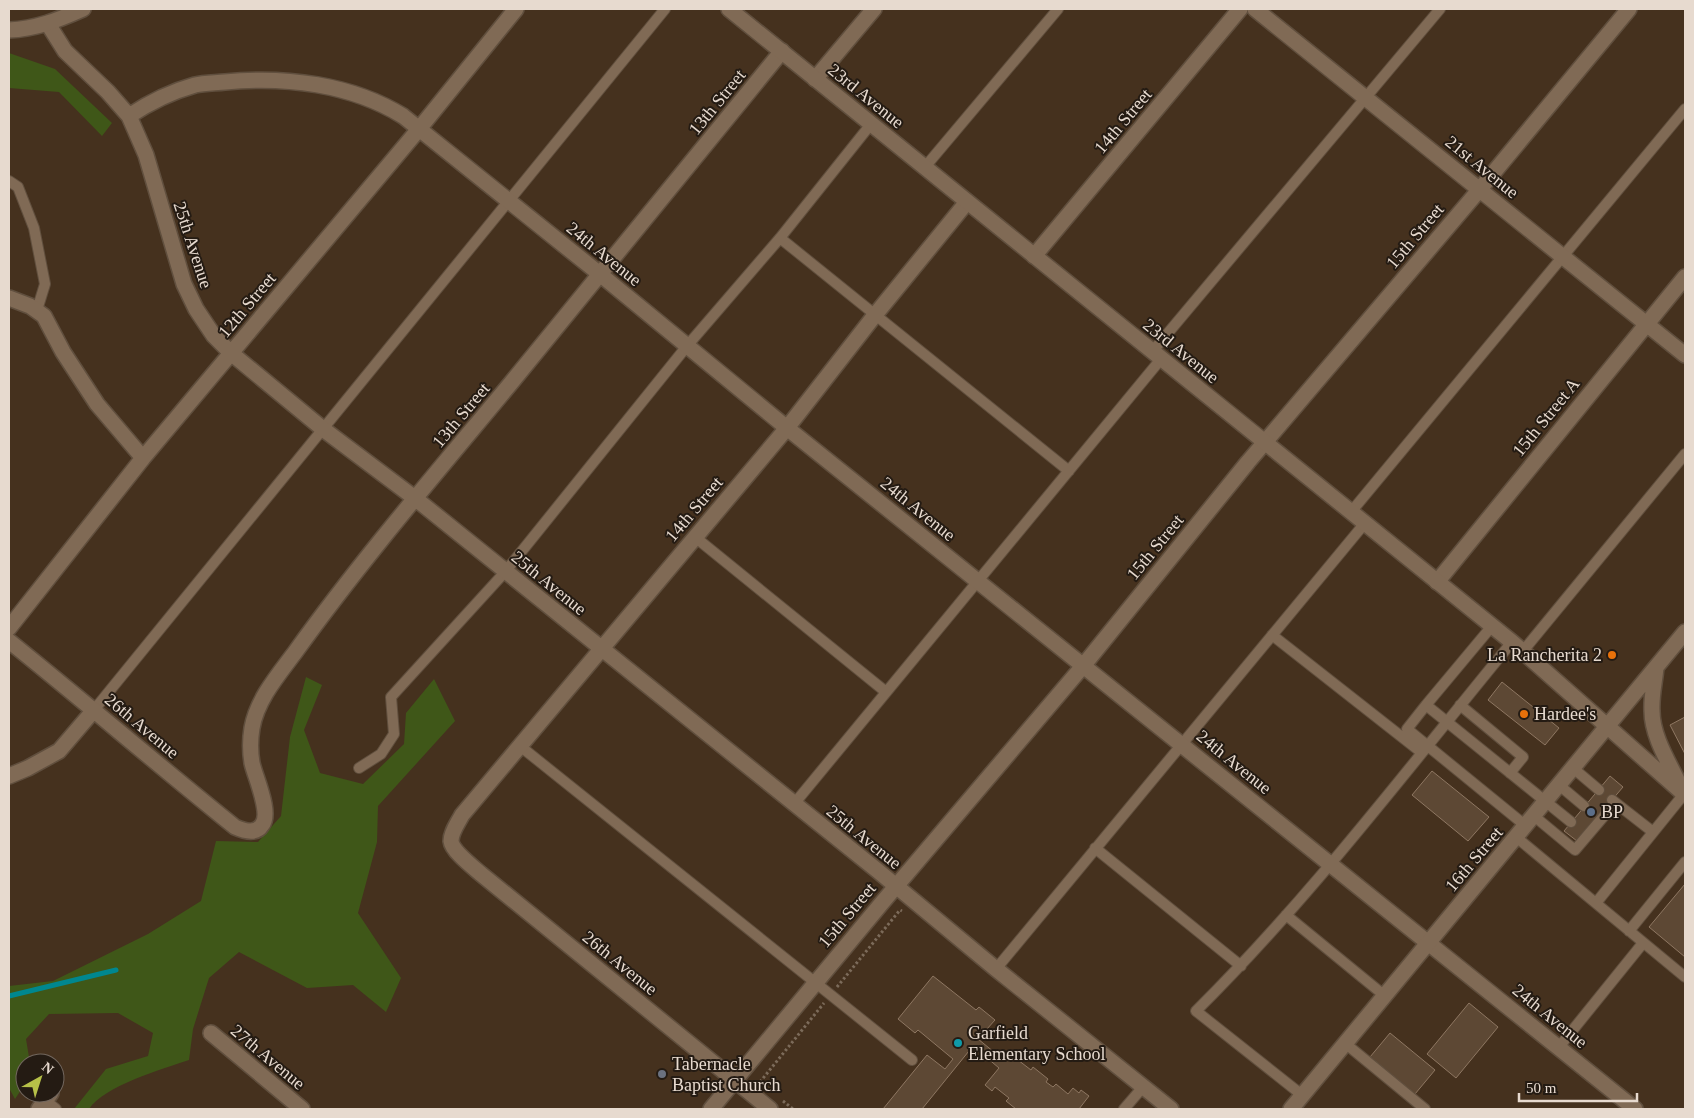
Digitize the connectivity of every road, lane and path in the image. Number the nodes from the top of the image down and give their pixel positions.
1 (84, 9) edge
2 (516, 9) edge
3 (665, 9) edge
4 (728, 9) edge
5 (874, 9) edge
6 (1058, 9) edge
7 (1240, 9) edge
8 (1255, 9) edge
9 (1440, 9) edge
10 (1628, 9) edge
11 (48, 24) junction
12 (9, 30) edge
13 (782, 51) junction
14 (815, 79) junction
15 (1366, 98) junction
16 (1685, 109) edge
17 (129, 116) junction
18 (871, 124) junction
19 (420, 129) junction
20 (925, 167) junction
21 (9, 181) edge
22 (1480, 189) junction
23 (508, 201) junction
24 (967, 202) junction
25 (780, 238) junction
26 (1034, 256) junction
27 (1562, 256) junction
28 (601, 275) junction
29 (1685, 277) edge
30 (9, 298) edge
31 (37, 310) junction
32 (874, 315) junction
33 (1647, 324) junction
34 (687, 346) junction
35 (231, 353) junction
36 (1157, 355) junction
37 (1685, 355) edge
38 (787, 428) junction
39 (323, 429) junction
40 (1265, 443) junction
41 (1685, 454) edge
42 (143, 458) junction
43 (1069, 471) junction
44 (416, 499) junction
45 (1351, 512) junction
46 (1365, 523) junction
47 (695, 537) junction
48 (505, 572) junction
49 (978, 581) junction
50 (1437, 582) junction
51 (1492, 626) junction
52 (9, 628) edge
53 (1685, 632) edge
54 (1272, 635) junction
55 (9, 641) edge
56 (1518, 647) junction
57 (601, 649) junction
58 (1083, 666) junction
59 (1656, 667) junction
60 (886, 692) junction
61 (1426, 705) junction
62 (1460, 705) junction
63 (94, 710) junction
64 (1446, 722) junction
65 (1608, 725) junction
66 (1182, 745) junction
67 (520, 746) junction
68 (1424, 749) junction
69 (359, 768) dead end
70 (1573, 768) junction
71 (1510, 773) junction
72 (9, 776) edge
73 (1559, 785) junction
74 (1599, 790) dead end
75 (1685, 794) edge
76 (1546, 802) junction
77 (794, 804) junction
78 (1584, 806) dead end
79 (1571, 822) dead end
80 (1525, 826) junction
81 (256, 830) joint
82 (1653, 832) junction
83 (451, 841) joint
84 (1095, 848) junction
85 (1685, 862) edge
86 (1331, 864) junction
87 (896, 886) junction
88 (1596, 903) junction
89 (1286, 915) junction
90 (1629, 931) junction
91 (1429, 942) junction
92 (1643, 943) junction
93 (1242, 966) junction
94 (996, 969) junction
95 (1685, 977) edge
96 (815, 983) junction
97 (1385, 996) junction
98 (211, 1033) dead end
99 (1346, 1044) junction
100 (1559, 1047) junction
101 (912, 1060) dead end
102 (735, 1080) junction
103 (1143, 1087) junction
104 (1302, 1095) junction
105 (302, 1109) edge
106 (711, 1109) edge
107 (770, 1109) edge
108 (1124, 1109) edge
109 (1171, 1109) edge
110 (1291, 1109) edge
111 (1425, 1109) edge
112 (1636, 1109) edge

1 - 11 street
2 - 19 street, 12th Street
3 - 23 lane
4 - 13 street, 23rd Avenue
5 - 14 street
6 - 20 lane
7 - 26 street, 14th Street
8 - 15 street, 21st Avenue
9 - 15 lane
10 - 22 street, 15th Street
11 - 12 street
11 - 17 street, 25th Avenue
13 - 14 street, 23rd Avenue
13 - 28 street, 13th Street
14 - 18 street, 23rd Avenue
15 - 22 street, 21st Avenue
15 - 36 lane
16 - 27 lane
17 - 19 street, 24th Avenue
17 - 35 street, 25th Avenue
18 - 20 street, 23rd Avenue
18 - 25 lane
19 - 23 street, 24th Avenue
19 - 35 street, 12th Street
20 - 24 street, 23rd Avenue
21 - 31 lane
22 - 27 street, 21st Avenue
22 - 40 street, 15th Street
23 - 28 street, 24th Avenue
23 - 39 lane
24 - 26 street, 23rd Avenue
24 - 32 street, 14th Street
25 - 32 lane
25 - 34 lane
26 - 36 street, 23rd Avenue
27 - 33 street, 21st Avenue
27 - 45 lane
28 - 34 street, 24th Avenue
28 - 44 street, 13th Street
29 - 33 street, 15th Street A
30 - 31 street
31 - 42 street
32 - 38 street, 14th Street
32 - 43 lane
33 - 37 street, 21st Avenue
33 - 50 street, 15th Street A
34 - 38 street, 24th Avenue
34 - 48 lane
35 - 39 street, 25th Avenue
35 - 42 street, 12th Street
36 - 40 street, 23rd Avenue
36 - 43 lane
38 - 47 street, 14th Street
38 - 49 street, 24th Avenue
39 - 44 street, 25th Avenue
39 - 63 lane
40 - 45 street, 23rd Avenue
40 - 58 street, 15th Street
41 - 56 lane
42 - 52 street, 12th Street
43 - 49 lane
44 - 48 street, 25th Avenue
44 - 81 street, 13th Street
45 - 46 street, 23rd Avenue
46 - 50 street, 23rd Avenue
46 - 54 lane
47 - 57 street, 14th Street
47 - 60 lane
48 - 57 street, 25th Avenue
48 - 69 lane
49 - 58 street, 24th Avenue
49 - 60 lane
50 - 51 street, 23rd Avenue
51 - 56 street, 23rd Avenue
51 - 61 lane
53 - 59 street, 16th Street
54 - 66 lane
54 - 68 lane
55 - 63 street, 26th Avenue
56 - 62 lane
56 - 65 street, 23rd Avenue
57 - 67 street, 14th Street
57 - 77 street, 25th Avenue
58 - 66 street, 24th Avenue
58 - 87 street, 15th Street
59 - 65 street, 16th Street
59 - 75 street
60 - 77 lane
61 - 64 lane
61 - 68 lane
62 - 64 lane
62 - 71 lane
63 - 72 street
63 - 81 street, 26th Avenue
64 - 68 lane
64 - 71 lane
65 - 70 street, 16th Street
65 - 75 street, 23rd Avenue
66 - 84 lane
66 - 86 street, 24th Avenue
67 - 83 street, 14th Street
67 - 96 lane
68 - 80 lane
68 - 86 lane
70 - 73 street, 16th Street
70 - 74 lane
71 - 76 lane
73 - 76 street, 16th Street
73 - 78 lane
75 - 82 lane
76 - 79 lane
76 - 80 street, 16th Street
77 - 87 street, 25th Avenue
80 - 82 lane
80 - 88 lane
80 - 91 street, 16th Street
82 - 88 lane
83 - 102 street, 26th Avenue
84 - 93 lane
84 - 94 lane
85 - 90 lane
86 - 89 lane
86 - 91 street, 24th Avenue
87 - 94 street, 25th Avenue
87 - 96 street, 15th Street
88 - 90 lane
89 - 93 lane
89 - 97 lane
90 - 92 lane
91 - 97 street, 16th Street
91 - 100 street, 24th Avenue
92 - 95 lane
92 - 100 lane
93 - 104 lane
94 - 103 street, 25th Avenue
96 - 101 lane
96 - 102 street, 15th Street
97 - 99 street, 16th Street
98 - 105 street, 27th Avenue
99 - 104 street, 16th Street
99 - 111 lane
100 - 112 street, 24th Avenue
102 - 106 street, 15th Street
102 - 107 street, 26th Avenue
103 - 108 lane
103 - 109 street, 25th Avenue
104 - 110 street, 16th Street

